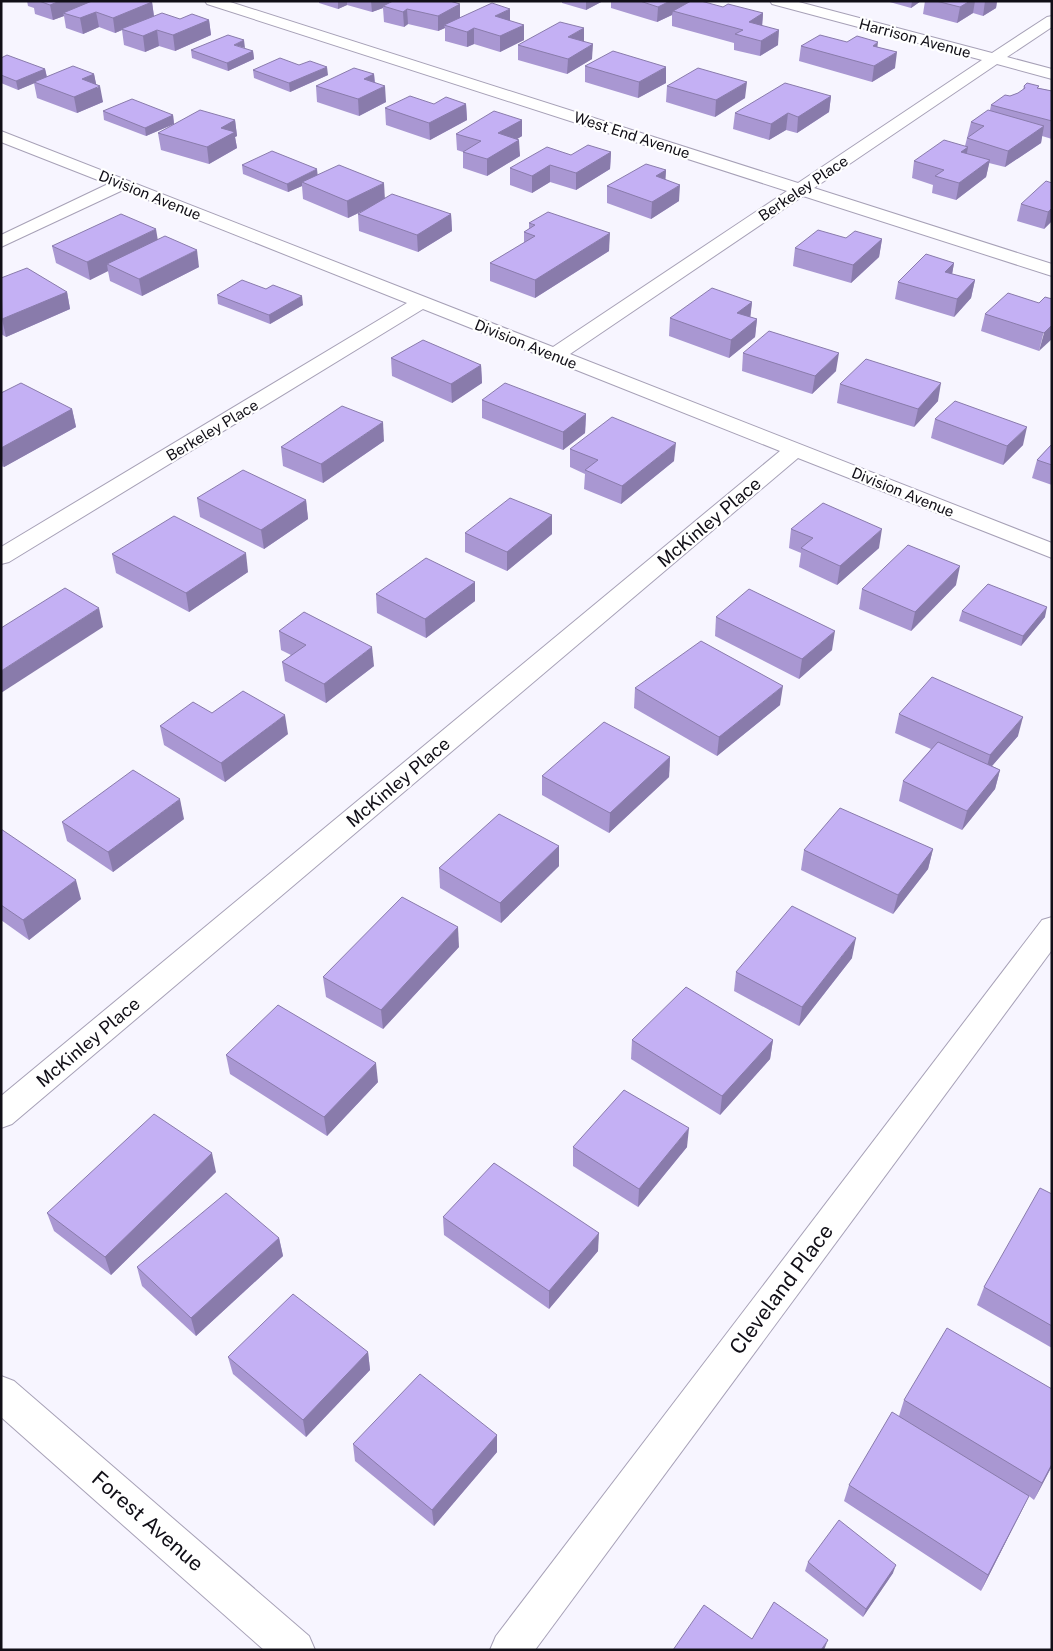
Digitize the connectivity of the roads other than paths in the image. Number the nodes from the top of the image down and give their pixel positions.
1 (212, 1) edge
2 (777, 1) edge
3 (1052, 20) edge
4 (994, 59) junction
5 (1052, 74) edge
6 (1, 136) edge
7 (123, 184) junction
8 (801, 190) junction
9 (1, 242) edge
10 (1052, 270) edge
11 (422, 302) junction
12 (555, 355) junction
13 (795, 450) junction
14 (1052, 551) edge
15 (1, 558) edge
16 (1052, 928) edge
17 (1, 1114) edge
18 (1, 1393) edge
19 (295, 1650) edge
20 (510, 1650) edge

1 - 8 street, West End Avenue
2 - 4 street, Harrison Avenue
3 - 4 street, Berkeley Place
4 - 5 street, Harrison Avenue
4 - 8 street, Berkeley Place
6 - 7 street, Division Avenue
7 - 9 street
7 - 11 street, Division Avenue
8 - 10 street, West End Avenue
8 - 12 street, Berkeley Place
11 - 12 street, Division Avenue
11 - 15 street, Berkeley Place
12 - 13 street, Division Avenue
13 - 14 street, Division Avenue
13 - 17 street, McKinley Place
16 - 20 street, Cleveland Place
18 - 19 street, Forest Avenue

